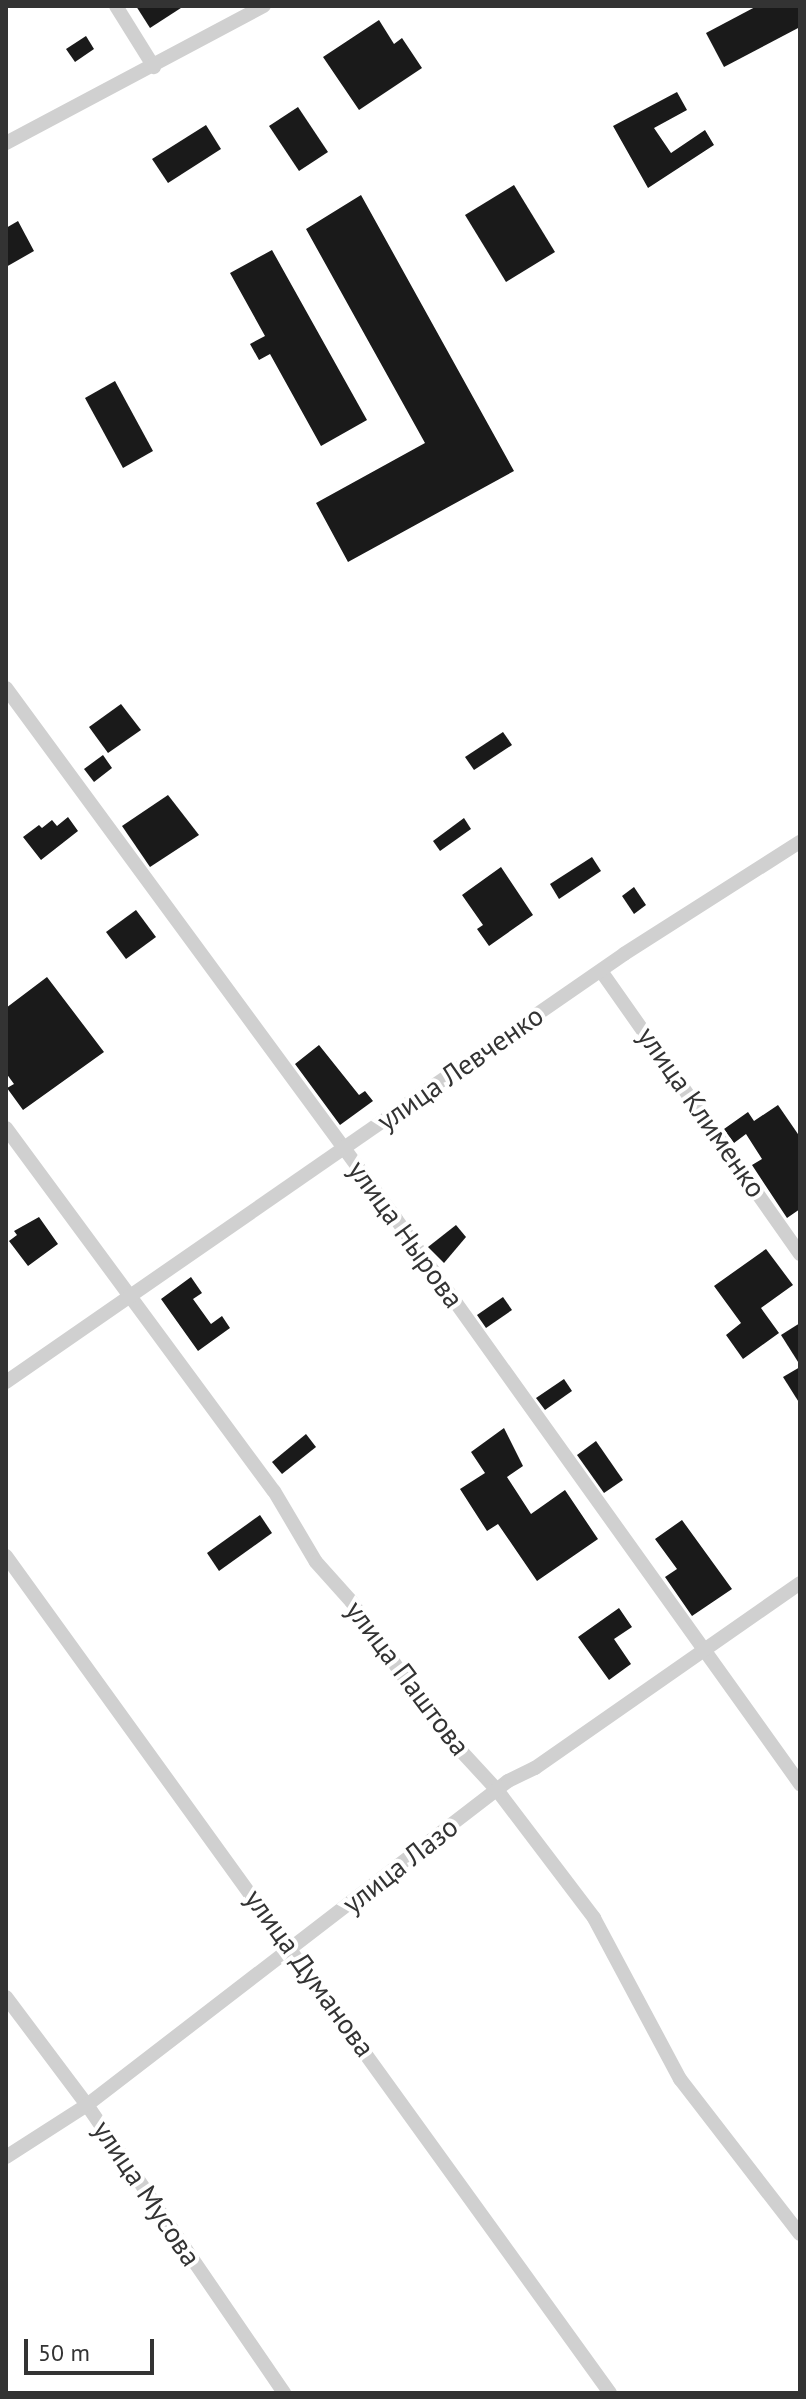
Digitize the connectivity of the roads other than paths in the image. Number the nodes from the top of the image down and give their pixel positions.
1 (116, 6) edge
2 (264, 6) edge
3 (154, 67) junction
4 (6, 143) edge
5 (6, 688) edge
6 (800, 842) edge
7 (601, 971) junction
8 (6, 1128) edge
9 (344, 1148) junction
10 (800, 1254) edge
11 (130, 1299) junction
12 (6, 1382) edge
13 (6, 1556) edge
14 (800, 1583) edge
15 (706, 1649) junction
16 (800, 1784) edge
17 (497, 1790) junction
18 (294, 1949) junction
19 (6, 1997) edge
20 (87, 2105) junction
21 (6, 2157) edge
22 (800, 2234) edge
23 (284, 2393) edge
24 (610, 2393) edge

1 - 3 street
2 - 3 street
3 - 4 street
5 - 9 street, улица Нырова
6 - 7 street, улица Левченко
7 - 9 street, улица Левченко
7 - 10 street, улица Клименко
8 - 11 street, улица Паштова
9 - 11 street, улица Левченко
9 - 15 street, улица Нырова
11 - 12 street, улица Левченко
11 - 17 street, улица Паштова
13 - 18 street, улица Думанова
14 - 15 street, улица Лазо
15 - 16 street, улица Нырова
15 - 17 street, улица Лазо
17 - 18 street, улица Лазо
17 - 22 street, улица Паштова
18 - 20 street, улица Лазо
18 - 24 street, улица Думанова
19 - 20 street, улица Мусова
20 - 21 street, улица Лазо
20 - 23 street, улица Мусова

